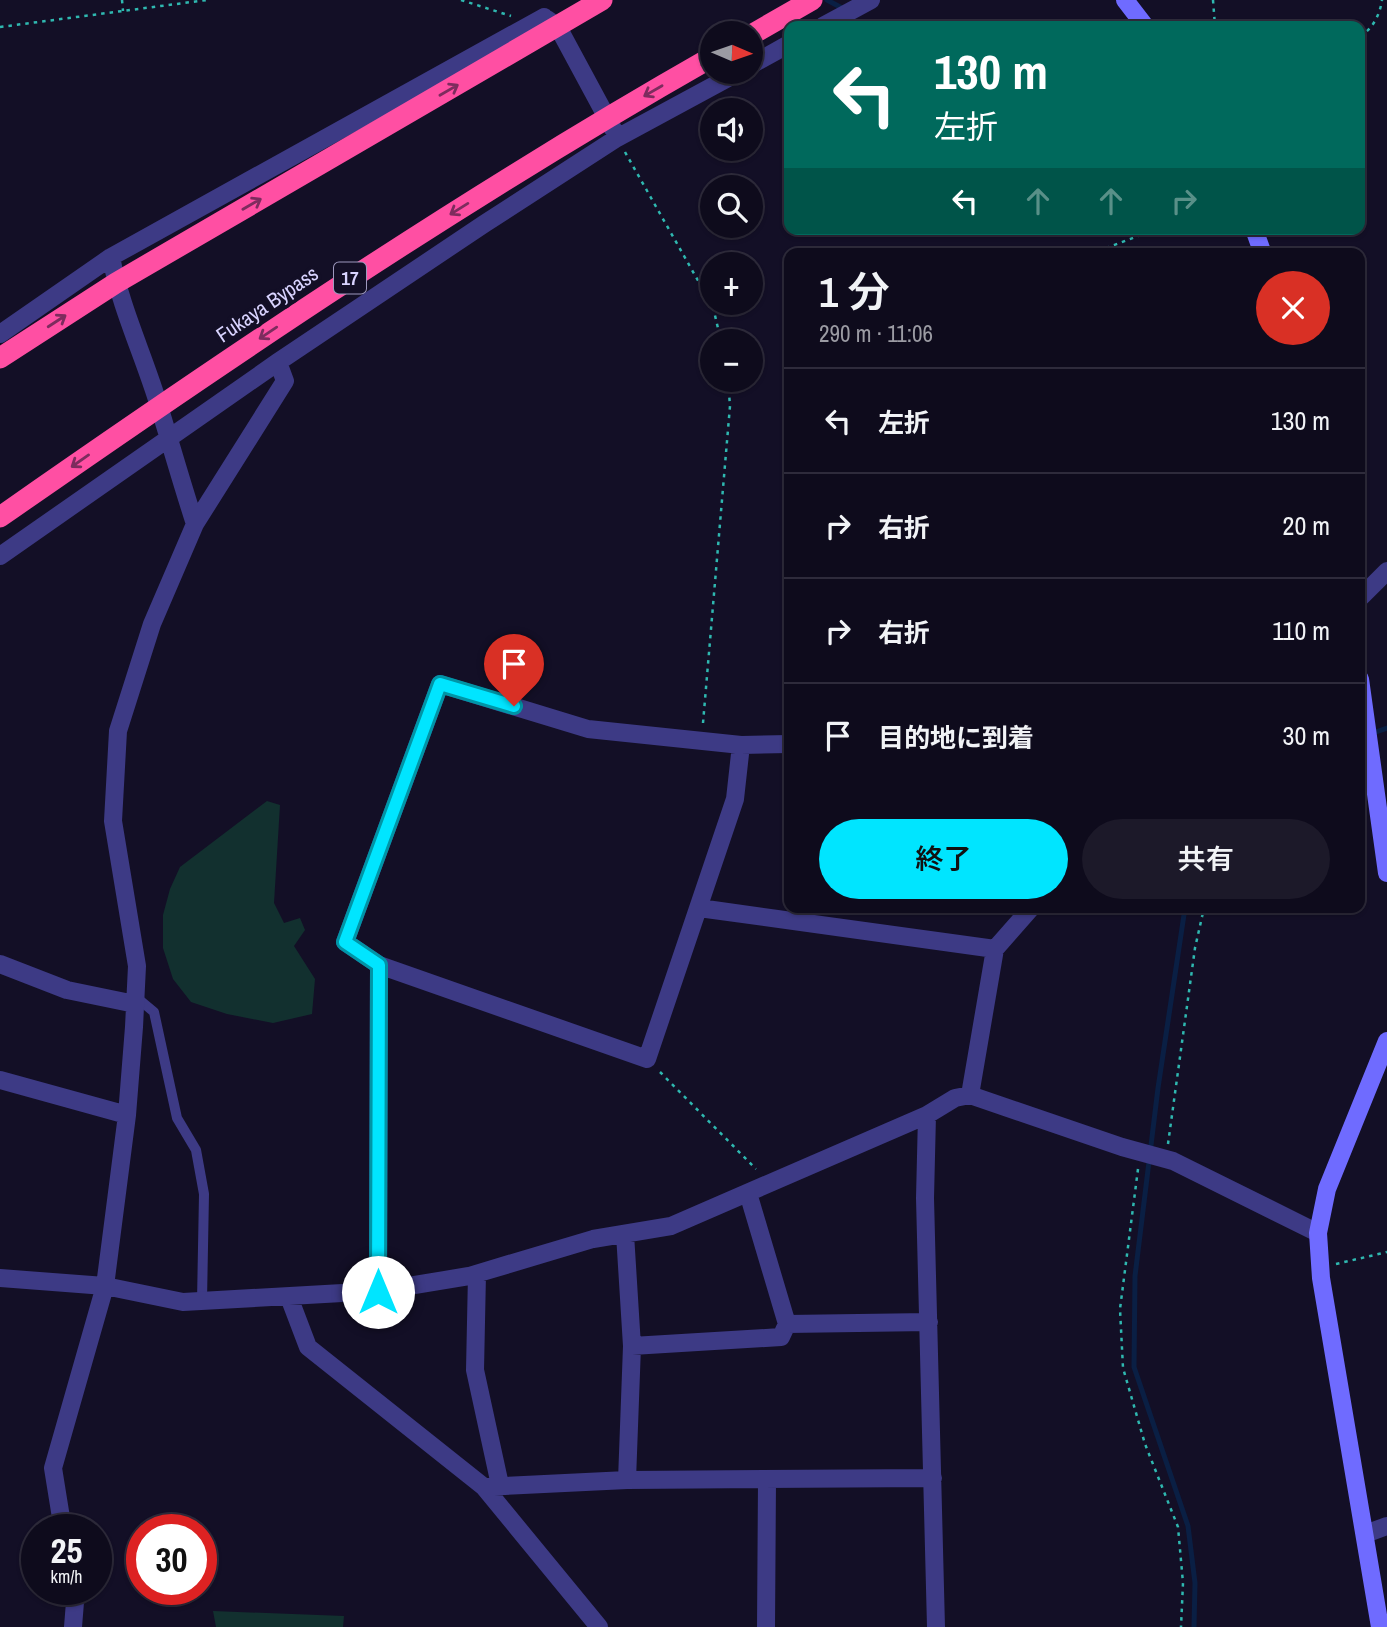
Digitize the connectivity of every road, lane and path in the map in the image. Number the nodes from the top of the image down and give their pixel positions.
1 (121, 0) edge
2 (207, 0) edge
3 (461, 0) edge
4 (602, 0) edge
5 (871, 0) edge
6 (1125, 0) edge
7 (1213, 0) edge
8 (1382, 0) edge
9 (811, 1) edge
10 (123, 12) junction
11 (544, 17) edge
12 (832, 21) edge
13 (1141, 21) edge
14 (1215, 21) edge
15 (0, 27) edge
16 (763, 28) edge
17 (1365, 33) edge
18 (784, 47) edge
19 (763, 58) edge
20 (700, 64) edge
21 (717, 84) edge
22 (607, 117) junction
23 (617, 138) junction
24 (1141, 235) edge
25 (1106, 248) edge
26 (111, 257) junction
27 (116, 284) junction
28 (718, 329) edge
29 (0, 334) edge
30 (0, 358) edge
31 (278, 362) junction
32 (728, 392) edge
33 (159, 406) junction
34 (167, 439) junction
35 (0, 517) edge
36 (195, 524) junction
37 (0, 556) edge
38 (1387, 571) edge
39 (1365, 593) edge
40 (1365, 716) edge
41 (701, 740) junction
42 (784, 744) edge
43 (741, 745) junction
44 (1387, 873) edge
45 (699, 908) junction
46 (1027, 913) edge
47 (1203, 913) edge
48 (995, 949) junction
49 (0, 964) edge
50 (379, 965) junction
51 (135, 1001) junction
52 (1386, 1047) edge
53 (648, 1059) junction
54 (0, 1080) edge
55 (970, 1095) junction
56 (127, 1115) junction
57 (927, 1115) junction
58 (1140, 1152) junction
59 (1163, 1159) junction
60 (757, 1189) junction
61 (1318, 1233) junction
62 (625, 1234) junction
63 (1387, 1252) edge
64 (1320, 1267) junction
65 (477, 1274) junction
66 (0, 1278) edge
67 (105, 1286) junction
68 (378, 1292) junction
69 (289, 1297) junction
70 (201, 1301) junction
71 (929, 1322) junction
72 (787, 1324) junction
73 (632, 1346) junction
74 (933, 1478) junction
75 (627, 1480) junction
76 (766, 1480) junction
77 (492, 1486) junction
78 (60, 1514) edge
79 (1386, 1530) edge
80 (1365, 1534) junction
81 (75, 1605) edge
82 (73, 1627) edge
83 (599, 1627) edge
84 (766, 1627) edge
85 (936, 1627) edge
86 (1181, 1627) edge
87 (1380, 1627) edge

1 - 10 path
2 - 10 path
3 - 11 path
4 - 11 highway
5 - 12 street
6 - 13 main road
7 - 14 path
8 - 17 path
9 - 16 highway
10 - 15 path
11 - 22 street
11 - 26 street
27 -> 11 highway
18 - 19 street
20 -> 22 highway, Fukaya Bypass / 17
21 - 23 street
22 - 23 street
22 -> 33 highway, Fukaya Bypass / 17
23 - 28 path
23 - 31 street
24 - 25 path
26 - 27 street
26 - 29 street
30 -> 27 highway
27 - 33 street
31 - 34 street
31 - 36 street
32 - 41 path
33 - 34 street
33 -> 35 highway, Fukaya Bypass / 17
34 - 36 street
34 - 37 street
36 - 51 street
38 - 39 street
40 - 44 main road
41 - 43 street
41 - 50 street
42 - 43 street
43 - 45 street
45 - 48 street
45 - 53 street
46 - 48 street
47 - 59 path
48 - 55 street
49 - 51 street
50 - 53 street
50 - 68 street
51 - 56 street
51 - 70 lane
52 - 61 main road
53 - 60 path
54 - 56 street
55 - 57 street
55 - 58 street
56 - 67 street
57 - 60 street
57 - 71 street
58 - 59 street
58 - 86 path
59 - 61 street
60 - 62 street
60 - 72 street
61 - 64 main road
62 - 65 street
62 - 73 street
63 - 64 path
64 - 80 main road
65 - 68 street
65 - 77 street
66 - 67 street
67 - 70 street
67 - 78 street
68 - 69 street
69 - 70 street
69 - 77 street
71 - 72 street
71 - 74 street
72 - 73 street
73 - 75 street
74 - 76 street
74 - 85 street
75 - 76 street
75 - 77 street
76 - 84 street
77 - 83 street
79 - 80 street
80 - 87 main road
81 - 82 street

